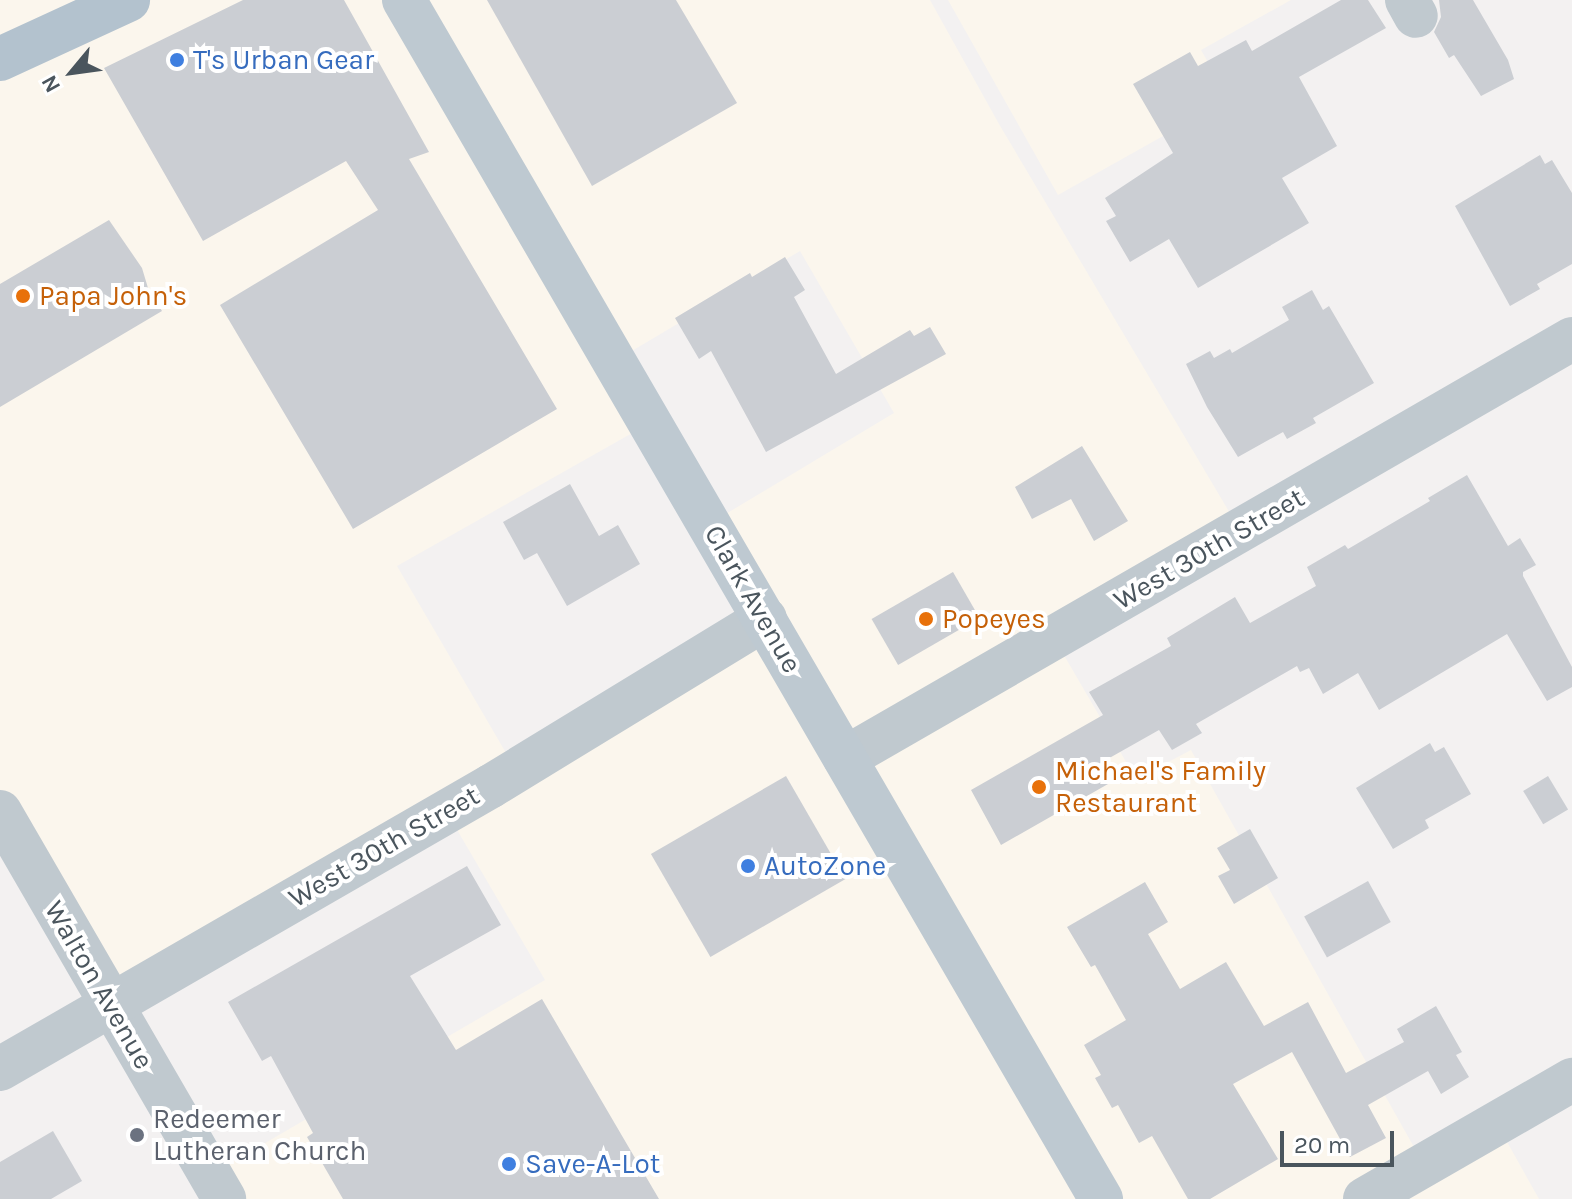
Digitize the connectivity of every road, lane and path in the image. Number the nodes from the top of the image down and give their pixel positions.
1 (128, 0) edge
2 (404, 0) edge
3 (0, 59) edge
4 (1572, 339) edge
5 (765, 619) junction
6 (845, 758) junction
7 (0, 812) edge
8 (111, 1006) junction
9 (0, 1069) edge
10 (1572, 1080) edge
11 (224, 1199) edge
12 (1101, 1199) edge
13 (1365, 1199) edge

1 - 3 main road
2 - 5 street, Clark Avenue
4 - 6 street, West 30th Street
5 - 6 street, Clark Avenue
5 - 8 street, West 30th Street
6 - 12 street, Clark Avenue
7 - 8 street, Walton Avenue
8 - 9 street, West 30th Street
8 - 11 street, Walton Avenue
10 - 13 street

